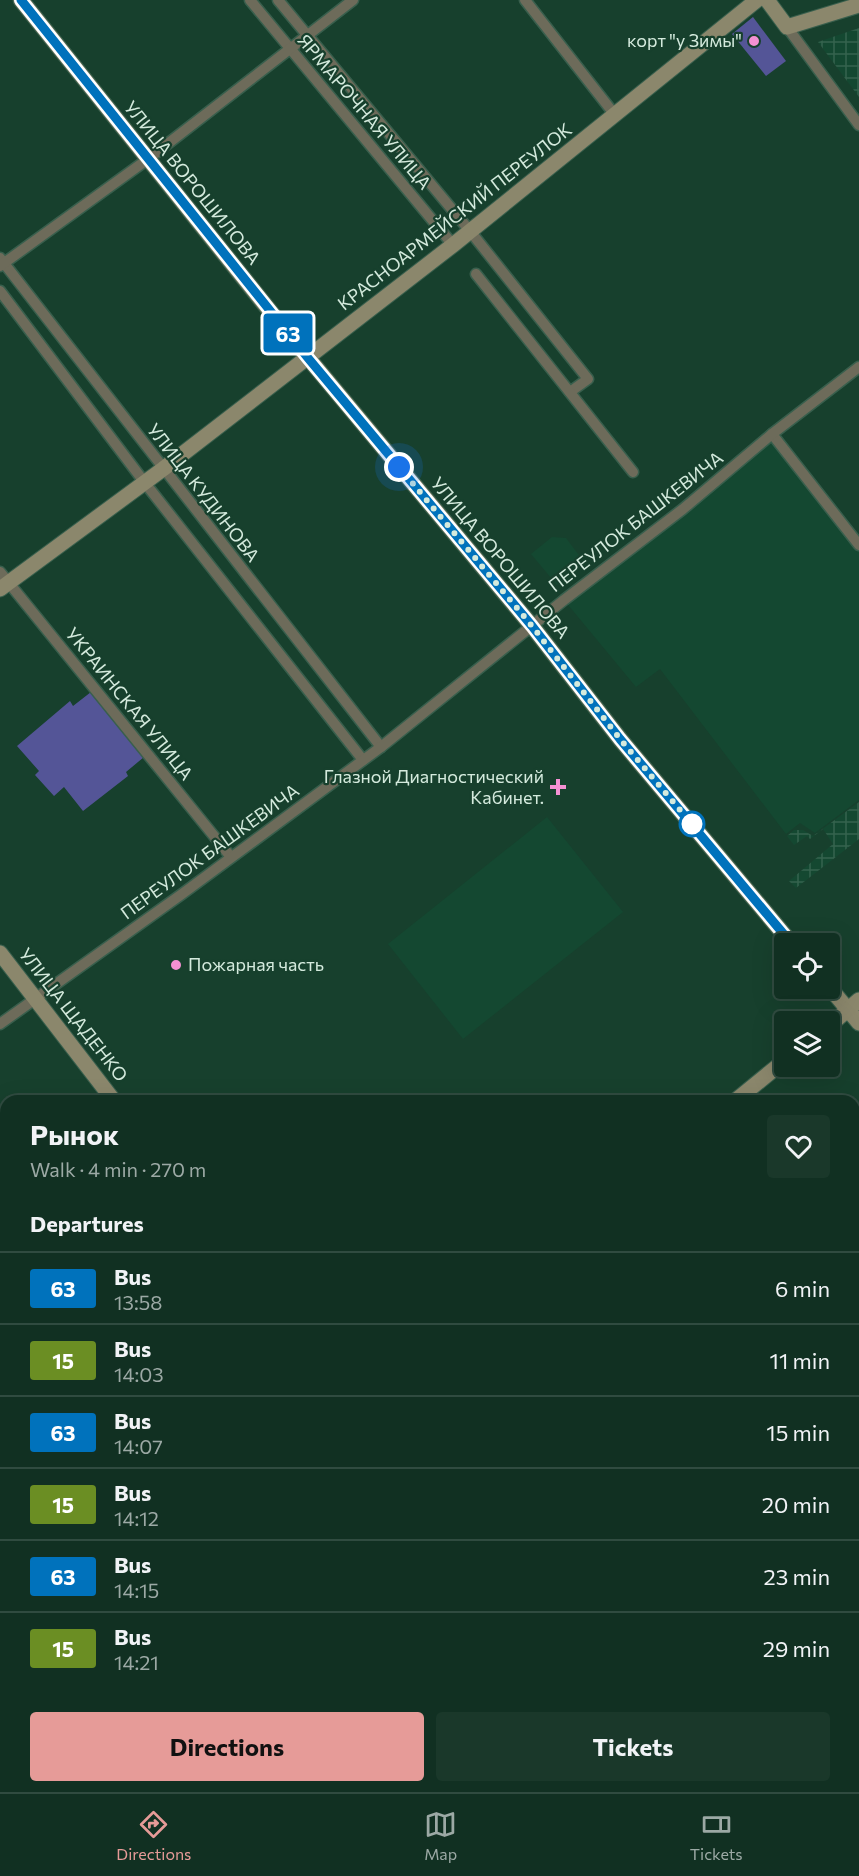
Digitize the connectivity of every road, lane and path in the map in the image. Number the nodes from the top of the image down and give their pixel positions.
1 (21, 0) edge
2 (250, 0) edge
3 (278, 0) edge
4 (353, 0) edge
5 (525, 0) edge
6 (758, 0) edge
7 (767, 0) edge
8 (859, 5) edge
9 (787, 27) junction
10 (307, 35) junction
11 (289, 48) junction
12 (615, 114) junction
13 (859, 124) edge
14 (148, 159) junction
15 (470, 231) junction
16 (453, 245) junction
17 (1, 262) edge
18 (476, 274) dead end
19 (0, 291) edge
20 (308, 358) junction
21 (859, 367) edge
22 (570, 392) junction
23 (772, 434) junction
24 (163, 469) junction
25 (633, 472) dead end
26 (145, 483) junction
27 (859, 545) edge
28 (3, 581) edge
29 (532, 626) junction
30 (381, 747) junction
31 (363, 760) junction
32 (231, 856) junction
33 (783, 933) edge
34 (0, 953) edge
35 (840, 995) edge
36 (35, 999) junction
37 (854, 1005) edge
38 (840, 1017) edge
39 (859, 1023) edge
40 (0, 1024) edge
41 (774, 1069) edge
42 (109, 1095) edge
43 (742, 1095) edge

1 - 14 street, УЛИЦА ВОРОШИЛОВА
2 - 11 street, ЯРМАРОЧНАЯ УЛИЦА
3 - 10 street
4 - 10 street
5 - 12 street
6 - 12 street, КРАСНОАРМЕЙСКИЙ ПЕРЕУЛОК
7 - 9 street
8 - 9 street
9 - 13 street
10 - 11 street
10 - 15 street
11 - 14 street
11 - 16 street, ЯРМАРОЧНАЯ УЛИЦА
12 - 15 street, КРАСНОАРМЕЙСКИЙ ПЕРЕУЛОК
14 - 17 street
14 - 20 street, УЛИЦА ВОРОШИЛОВА
15 - 16 street, КРАСНОАРМЕЙСКИЙ ПЕРЕУЛОК
15 - 22 street
16 - 20 street, КРАСНОАРМЕЙСКИЙ ПЕРЕУЛОК
17 - 24 street, УЛИЦА КУДИНОВА
18 - 22 street
19 - 26 street
20 - 24 street, КРАСНОАРМЕЙСКИЙ ПЕРЕУЛОК
20 - 29 street, УЛИЦА ВОРОШИЛОВА
21 - 23 street, ПЕРЕУЛОК БАШКЕВИЧА
22 - 25 street
23 - 27 street
23 - 29 street, ПЕРЕУЛОК БАШКЕВИЧА
24 - 26 street, КРАСНОАРМЕЙСКИЙ ПЕРЕУЛОК
24 - 30 street, УЛИЦА КУДИНОВА
26 - 28 street, КРАСНОАРМЕЙСКИЙ ПЕРЕУЛОК
26 - 31 street
28 - 32 street, УКРАИНСКАЯ УЛИЦА
29 - 30 street, ПЕРЕУЛОК БАШКЕВИЧА
29 - 33 street, УЛИЦА ВОРОШИЛОВА
30 - 31 street, ПЕРЕУЛОК БАШКЕВИЧА
31 - 32 street, ПЕРЕУЛОК БАШКЕВИЧА
32 - 36 street, ПЕРЕУЛОК БАШКЕВИЧА
34 - 36 street, УЛИЦА ЩАДЕНКО
35 - 37 street
36 - 40 street, ПЕРЕУЛОК БАШКЕВИЧА
36 - 42 street, УЛИЦА ЩАДЕНКО
37 - 38 street
37 - 39 street
41 - 43 street

